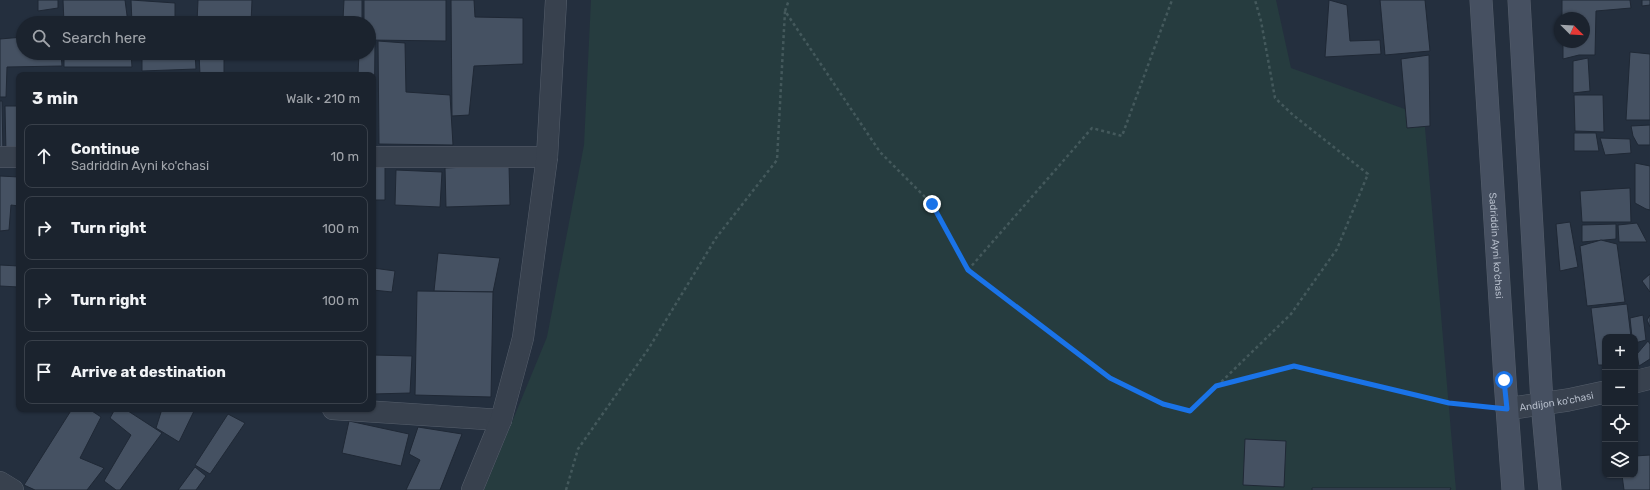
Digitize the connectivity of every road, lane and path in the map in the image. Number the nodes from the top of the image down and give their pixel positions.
1 (556, 0) edge
2 (789, 0) edge
3 (1172, 0) edge
4 (1255, 0) edge
5 (1481, 0) edge
6 (1519, 0) edge
7 (785, 11) junction
8 (0, 157) edge
9 (16, 157) edge
10 (376, 157) edge
11 (547, 157) junction
12 (968, 270) junction
13 (1650, 378) edge
14 (1638, 381) edge
15 (1216, 386) junction
16 (1602, 393) edge
17 (1542, 403) junction
18 (1507, 409) junction
19 (376, 412) edge
20 (501, 420) junction
21 (0, 482) edge
22 (13, 490) edge
23 (472, 490) edge
24 (566, 490) edge
25 (1513, 490) edge
26 (1550, 490) edge

1 - 11 street
2 - 7 path
3 - 12 path
4 - 15 path
5 - 18 main road, Sadriddin Ayni ko'chasi
6 - 17 main road
7 - 12 path
7 - 24 path
8 - 9 street
10 - 11 street
11 - 20 street
12 - 15 path
13 - 14 street
15 - 18 path
16 - 17 street, Andijon ko'chasi
17 - 18 street, Andijon ko'chasi
17 - 26 main road
18 - 25 main road, Sadriddin Ayni ko'chasi
19 - 20 street
20 - 23 street
21 - 22 street

